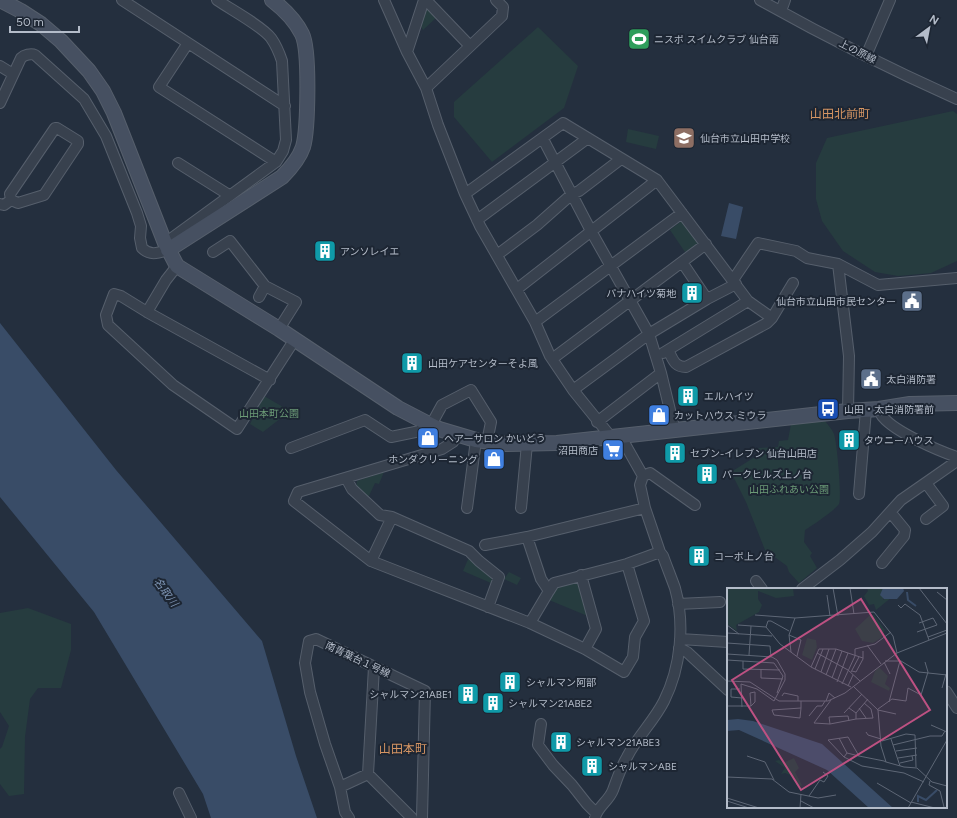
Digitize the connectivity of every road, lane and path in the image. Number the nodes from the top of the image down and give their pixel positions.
1 (0, 0) edge
2 (122, 0) edge
3 (216, 0) edge
4 (384, 0) edge
5 (425, 0) edge
6 (496, 0) edge
7 (760, 0) edge
8 (785, 0) edge
9 (890, 0) edge
10 (281, 3) edge
11 (781, 11) junction
12 (188, 43) junction
13 (470, 46) junction
14 (407, 52) junction
15 (866, 56) junction
16 (0, 66) edge
17 (13, 74) junction
18 (426, 88) junction
19 (957, 99) edge
20 (0, 103) edge
21 (285, 106) junction
22 (588, 138) junction
23 (543, 139) junction
24 (621, 159) junction
25 (276, 162) junction
26 (178, 163) dead end
27 (555, 163) junction
28 (657, 180) junction
29 (465, 194) junction
30 (572, 194) junction
31 (230, 195) junction
32 (12, 200) junction
33 (0, 204) edge
34 (682, 213) junction
35 (477, 220) junction
36 (591, 231) junction
37 (706, 244) junction
38 (166, 247) junction
39 (213, 252) dead end
40 (497, 255) junction
41 (682, 262) junction
42 (838, 264) junction
43 (178, 266) junction
44 (611, 267) junction
45 (957, 278) edge
46 (735, 282) junction
47 (793, 283) dead end
48 (265, 286) junction
49 (517, 289) junction
50 (259, 297) dead end
51 (707, 299) junction
52 (630, 300) junction
53 (748, 301) junction
54 (148, 312) junction
55 (772, 318) junction
56 (535, 322) junction
57 (279, 329) junction
58 (649, 334) junction
59 (295, 339) junction
60 (668, 350) junction
61 (656, 357) junction
62 (552, 359) junction
63 (662, 373) junction
64 (270, 380) junction
65 (573, 390) junction
66 (957, 403) edge
67 (872, 410) junction
68 (848, 411) junction
69 (597, 422) junction
70 (428, 424) junction
71 (675, 431) junction
72 (457, 435) junction
73 (616, 437) junction
74 (482, 441) junction
75 (527, 444) junction
76 (292, 448) dead end
77 (957, 457) edge
78 (957, 461) edge
79 (643, 476) junction
80 (346, 478) junction
81 (926, 483) junction
82 (859, 494) dead end
83 (696, 505) dead end
84 (467, 508) dead end
85 (521, 508) dead end
86 (645, 508) junction
87 (891, 513) junction
88 (392, 517) junction
89 (926, 519) dead end
90 (527, 537) junction
91 (485, 545) dead end
92 (660, 552) junction
93 (371, 560) junction
94 (882, 563) dead end
95 (627, 564) junction
96 (582, 575) junction
97 (756, 581) dead end
98 (761, 588) edge
99 (803, 588) edge
100 (549, 591) junction
101 (720, 602) dead end
102 (678, 604) junction
103 (488, 607) junction
104 (530, 623) junction
105 (727, 642) edge
106 (680, 643) junction
107 (584, 649) junction
108 (374, 667) junction
109 (727, 689) edge
110 (947, 693) edge
111 (957, 708) edge
112 (541, 724) dead end
113 (368, 774) junction
114 (340, 787) junction
115 (179, 793) dead end
116 (595, 816) edge
117 (191, 818) edge
118 (349, 818) edge
119 (412, 818) edge
120 (422, 818) edge

1 - 38 street
2 - 12 street
3 - 21 street
4 - 14 street
5 - 13 street
5 - 14 street
6 - 13 street
7 - 11 street, 上の原線
8 - 11 street
9 - 15 street
10 - 38 street
11 - 15 street, 上の原線
12 - 21 street
12 - 25 street
13 - 18 street
14 - 18 street
15 - 19 street, 上の原線
16 - 17 street
17 - 20 street
17 - 38 street
18 - 29 street
21 - 25 street
22 - 23 street
22 - 24 street
22 - 27 street
23 - 27 street
23 - 29 street
24 - 28 street
24 - 30 street
25 - 31 street
26 - 31 street
27 - 30 street
27 - 35 street
28 - 34 street
28 - 36 street
29 - 35 street
30 - 36 street
30 - 40 street
31 - 38 street
32 - 32 street
32 - 33 street
34 - 37 street
34 - 44 street
35 - 40 street
36 - 44 street
36 - 49 street
37 - 41 street
37 - 46 street
38 - 43 street
39 - 48 street
40 - 49 street
41 - 51 street
41 - 52 street
42 - 45 street
42 - 46 street
42 - 68 street
43 - 54 street
43 - 57 street
44 - 52 street
44 - 56 street
46 - 51 street
46 - 53 street
47 - 55 street
48 - 50 street
48 - 57 street
49 - 56 street
51 - 58 street
52 - 58 street
52 - 62 street
53 - 55 street
53 - 60 street
54 - 64 street
54 - 64 street
55 - 60 street
56 - 62 street
57 - 59 street
58 - 61 street
58 - 65 street
59 - 64 street
59 - 70 street
60 - 61 street
61 - 63 street
62 - 65 street
63 - 69 street
63 - 71 street
65 - 69 street
66 - 67 street
67 - 68 street
67 - 77 street
67 - 82 street
68 - 71 street
69 - 73 street
70 - 72 street
70 - 74 street
70 - 76 street
71 - 73 street
72 - 74 street
72 - 80 street
73 - 75 street
73 - 79 street
74 - 75 street
74 - 84 street
75 - 85 street
78 - 81 street
79 - 83 street
79 - 86 street
80 - 88 street
80 - 93 street
81 - 87 street
81 - 89 street
86 - 90 street
86 - 92 street
87 - 94 street
87 - 99 street
88 - 93 street
88 - 103 street
90 - 91 street
90 - 100 street
92 - 95 street
92 - 102 street
93 - 103 street
95 - 96 street
95 - 107 street
96 - 100 street
96 - 107 street
97 - 98 street
100 - 104 street
101 - 102 street
102 - 106 street
103 - 104 street
104 - 107 street
105 - 106 street
106 - 109 street
106 - 116 street
108 - 113 street
108 - 114 street, 南青葉台１号線
108 - 120 street, 南青葉台１号線
110 - 111 street
112 - 116 street
113 - 114 street
113 - 119 street
114 - 118 street
115 - 117 street

